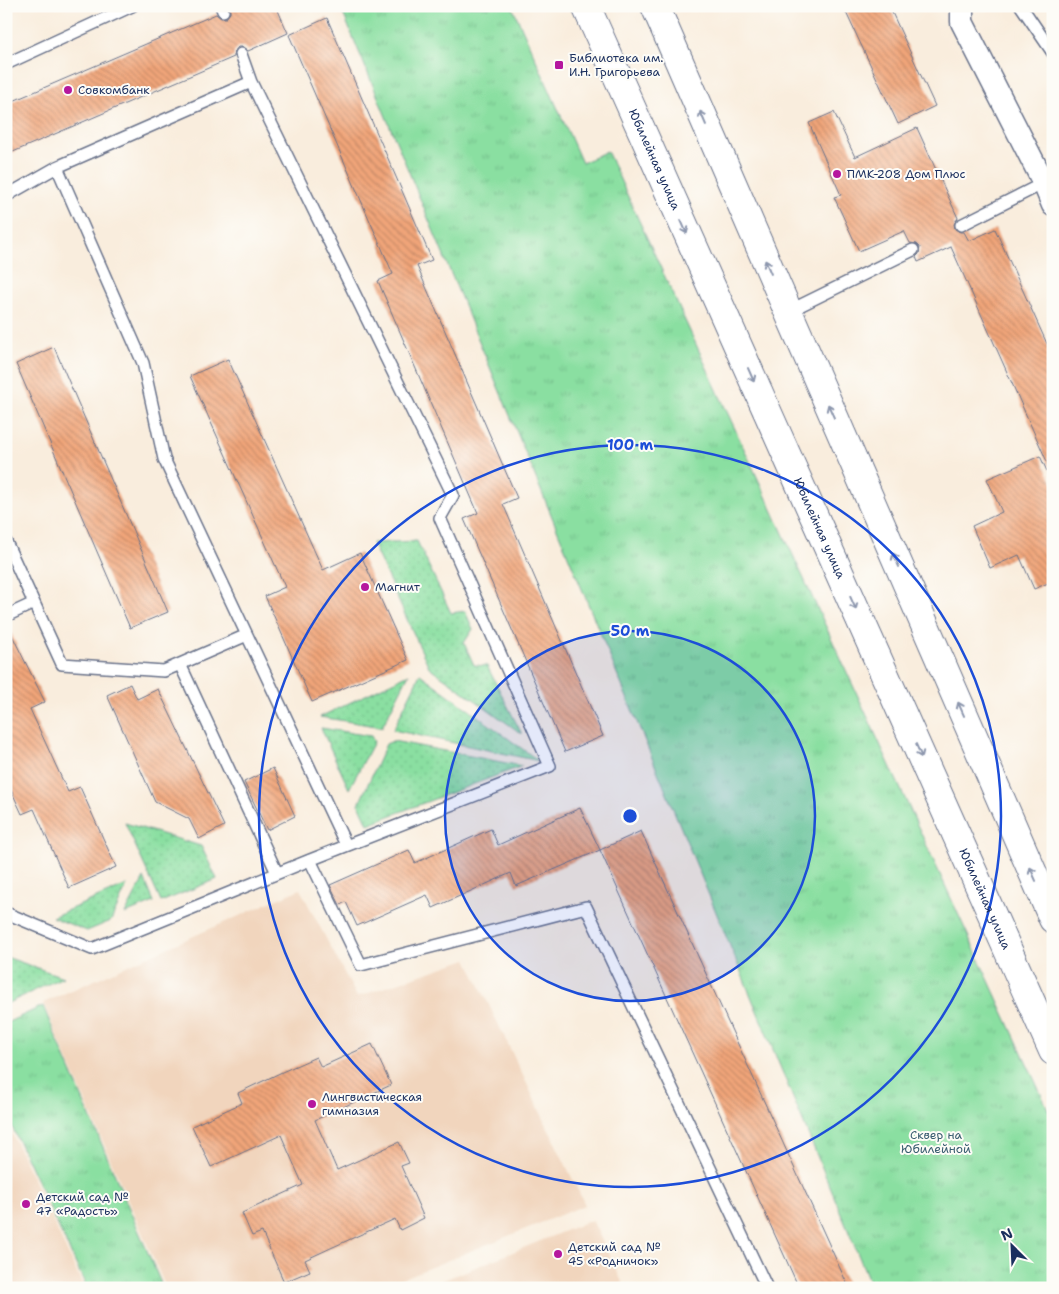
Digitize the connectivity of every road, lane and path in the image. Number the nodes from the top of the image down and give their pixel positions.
1 (132, 6) edge
2 (586, 6) edge
3 (654, 6) edge
4 (1021, 6) edge
5 (959, 12) edge
6 (1053, 53) edge
7 (241, 54) dead end
8 (6, 64) edge
9 (251, 82) junction
10 (57, 168) junction
11 (1044, 183) junction
12 (6, 196) edge
13 (1053, 206) edge
14 (961, 225) dead end
15 (913, 250) dead end
16 (787, 312) junction
17 (6, 542) edge
18 (34, 602) junction
19 (6, 616) edge
20 (247, 635) junction
21 (180, 664) junction
22 (346, 845) junction
23 (310, 860) junction
24 (277, 873) junction
25 (6, 913) edge
26 (1053, 918) edge
27 (1053, 1051) edge
28 (767, 1288) edge

1 - 8 lane
2 -> 27 highway, Юбилейная улица
16 -> 3 highway
4 - 6 lane
5 - 11 street
7 - 9 lane
9 - 10 lane
9 - 22 lane
10 - 12 lane
10 - 20 lane
11 - 13 street
11 - 14 lane
15 - 16 lane
26 -> 16 highway
17 - 18 lane
18 - 19 lane
18 - 21 lane
20 - 21 lane
20 - 22 lane
21 - 24 lane
22 - 23 lane
23 - 24 lane
23 - 28 lane
24 - 25 lane

